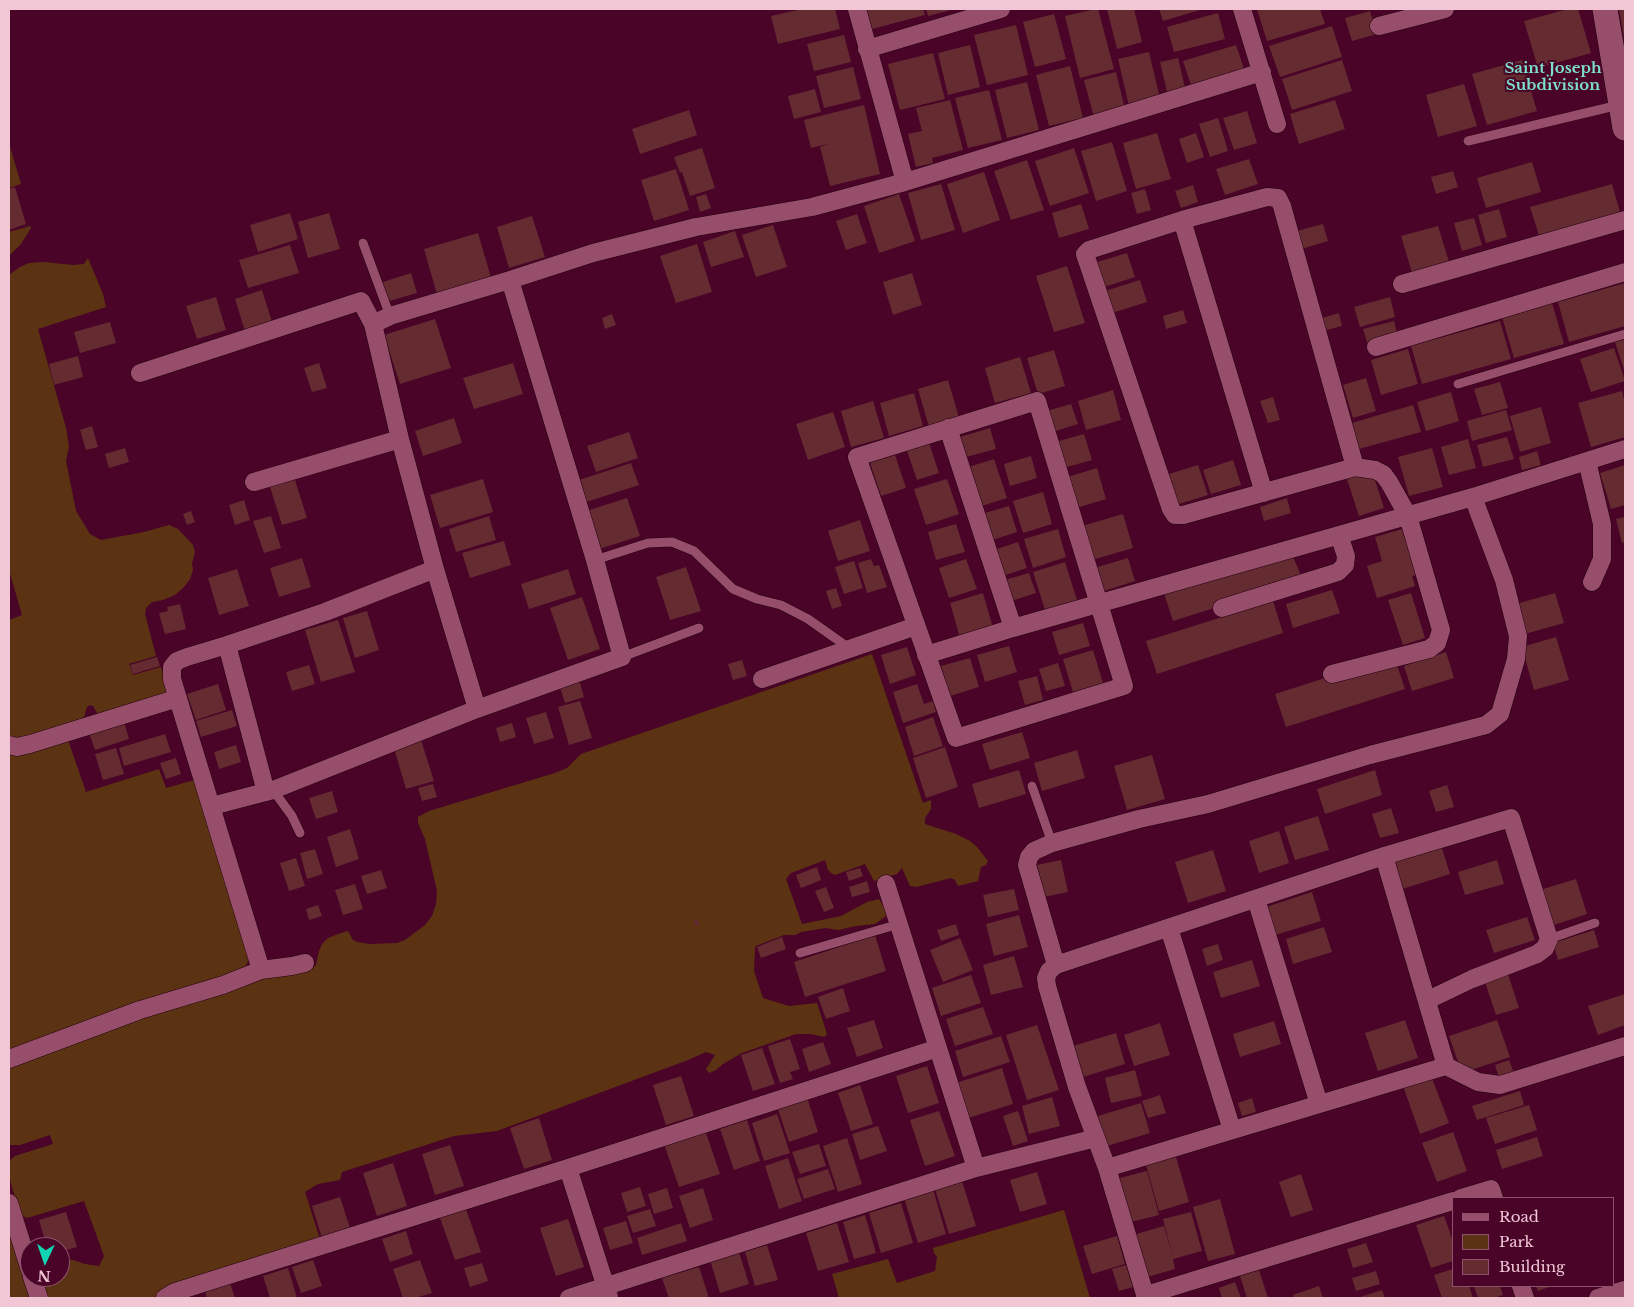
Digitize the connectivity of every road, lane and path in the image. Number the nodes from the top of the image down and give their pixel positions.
1 (856, 9) edge
2 (1001, 9) edge
3 (1242, 9) edge
4 (1445, 9) edge
5 (1605, 9) edge
6 (1379, 26) dead end
7 (867, 49) junction
8 (1262, 72) junction
9 (1623, 116) edge
10 (1277, 124) dead end
11 (1468, 141) dead end
12 (905, 182) junction
13 (1182, 220) junction
14 (1625, 220) edge
15 (363, 243) dead end
16 (1625, 272) edge
17 (510, 280) junction
18 (1402, 284) dead end
19 (390, 316) junction
20 (372, 324) junction
21 (1625, 334) edge
22 (1376, 347) dead end
23 (140, 373) dead end
24 (1458, 384) dead end
25 (948, 428) junction
26 (400, 439) junction
27 (1625, 449) edge
28 (1587, 462) junction
29 (1355, 467) junction
30 (254, 482) dead end
31 (1264, 492) junction
32 (1474, 497) junction
33 (1408, 516) junction
34 (1339, 535) junction
35 (595, 560) junction
36 (435, 570) junction
37 (1592, 582) dead end
38 (1099, 605) junction
39 (1222, 608) dead end
40 (916, 626) junction
41 (699, 628) dead end
42 (1012, 628) junction
43 (227, 646) junction
44 (850, 649) junction
45 (926, 655) junction
46 (622, 657) junction
47 (1332, 674) dead end
48 (762, 679) dead end
49 (178, 698) junction
50 (478, 709) junction
51 (9, 745) edge
52 (1032, 786) dead end
53 (270, 791) junction
54 (212, 806) junction
55 (300, 833) dead end
56 (1052, 843) junction
57 (1384, 856) junction
58 (886, 884) dead end
59 (1256, 899) junction
60 (1595, 922) dead end
61 (899, 924) junction
62 (1170, 928) junction
63 (1549, 939) junction
64 (800, 953) dead end
65 (305, 963) dead end
66 (1056, 965) junction
67 (261, 970) junction
68 (1428, 1000) junction
69 (1625, 1046) edge
70 (938, 1048) junction
71 (9, 1058) edge
72 (1446, 1066) junction
73 (1319, 1104) junction
74 (1232, 1130) junction
75 (1096, 1138) junction
76 (568, 1168) junction
77 (976, 1168) junction
78 (1107, 1168) junction
79 (1464, 1197) edge
80 (1494, 1197) edge
81 (1452, 1201) edge
82 (9, 1203) edge
83 (20, 1238) edge
84 (1625, 1290) edge
85 (607, 1293) edge
86 (1146, 1297) edge
87 (165, 1298) edge
88 (569, 1298) edge
89 (1598, 1298) edge

1 - 7 street
2 - 7 street
3 - 8 street
4 - 6 street
5 - 9 street
7 - 12 street
8 - 10 street
8 - 12 street
9 - 11 lane
12 - 17 street
13 - 29 street
13 - 31 street
13 - 31 street
14 - 18 street
15 - 19 lane
16 - 22 street
17 - 19 street
17 - 35 street
19 - 20 street
20 - 23 street
20 - 26 street
21 - 24 lane
25 - 38 street
25 - 40 street
25 - 42 street
26 - 30 street
26 - 36 street
27 - 28 street
28 - 32 street
28 - 37 street
29 - 31 street
29 - 33 street
32 - 33 street
32 - 56 street
33 - 34 street
33 - 47 street
34 - 38 street
34 - 39 street
35 - 44 lane
35 - 46 street
36 - 43 street
36 - 50 street
38 - 42 street
38 - 45 street
40 - 44 street
40 - 45 street
41 - 46 lane
42 - 45 street
43 - 49 street
43 - 53 street
44 - 48 street
46 - 50 street
49 - 51 street
49 - 54 street
50 - 53 street
52 - 56 lane
53 - 54 street
53 - 55 lane
54 - 67 street
56 - 66 street
57 - 59 street
57 - 63 street
57 - 68 street
58 - 61 street
59 - 62 street
59 - 73 street
60 - 63 lane
61 - 64 lane
61 - 70 street
62 - 66 street
62 - 74 street
63 - 68 street
65 - 67 street
66 - 75 street
67 - 71 street
68 - 72 street
69 - 72 street
70 - 76 street
70 - 77 street
72 - 73 street
73 - 74 street
74 - 78 street
75 - 77 street
75 - 78 street
76 - 85 street
76 - 87 street
77 - 85 street
78 - 86 street
79 - 80 street
81 - 86 street
82 - 83 street
84 - 89 street
85 - 88 street

